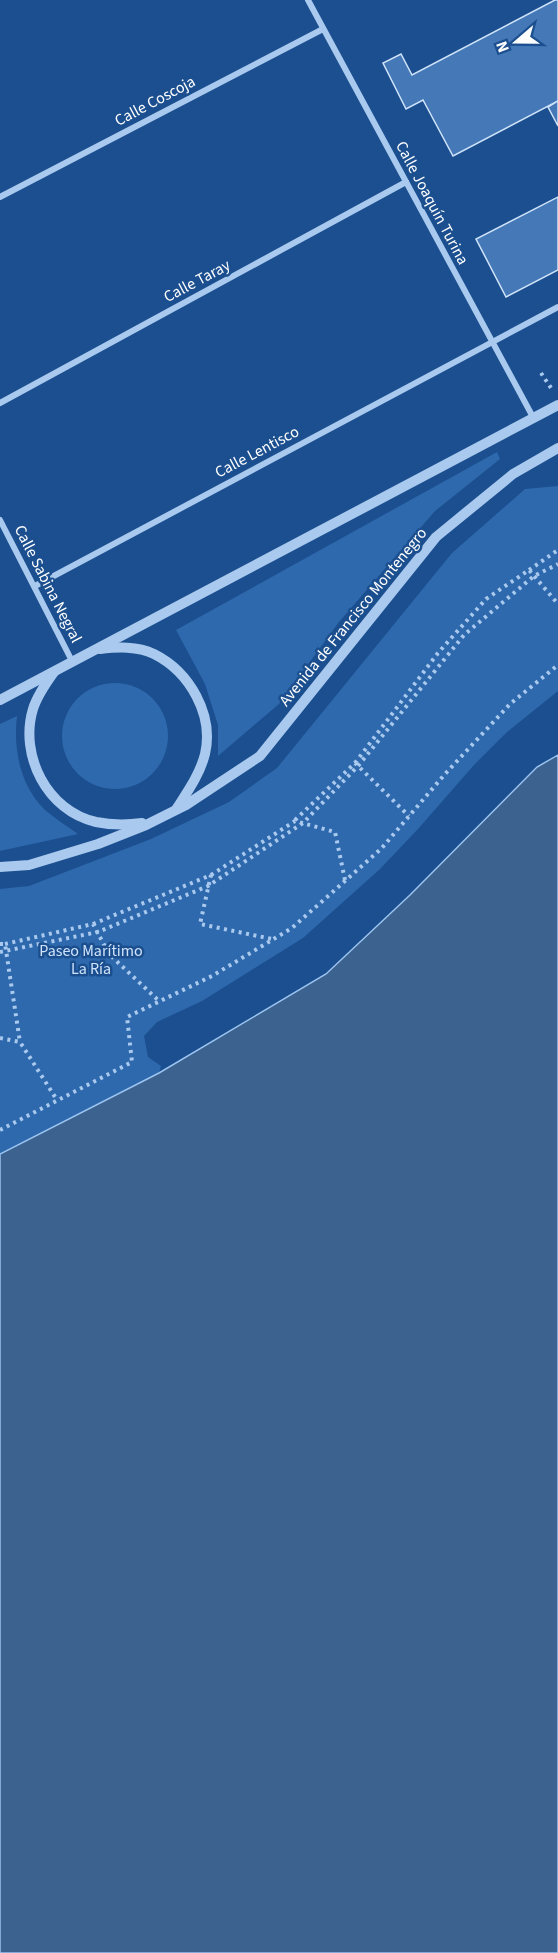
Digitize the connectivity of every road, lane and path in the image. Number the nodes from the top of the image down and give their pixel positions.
1 (308, 0) edge
2 (323, 29) junction
3 (406, 182) junction
4 (0, 197) edge
5 (558, 307) edge
6 (492, 342) junction
7 (0, 403) edge
8 (558, 405) edge
9 (534, 419) junction
10 (558, 448) edge
11 (0, 520) edge
12 (558, 550) edge
13 (558, 564) edge
14 (529, 570) junction
15 (534, 576) junction
16 (35, 586) junction
17 (558, 604) edge
18 (95, 650) junction
19 (72, 661) junction
20 (558, 666) edge
21 (56, 670) junction
22 (0, 700) edge
23 (357, 765) junction
24 (176, 810) junction
25 (409, 816) junction
26 (295, 820) junction
27 (153, 822) junction
28 (303, 823) junction
29 (0, 867) edge
30 (211, 875) junction
31 (345, 880) junction
32 (208, 886) junction
33 (93, 924) junction
34 (98, 932) junction
35 (273, 939) junction
36 (3, 944) edge
37 (7, 951) junction
38 (0, 952) edge
39 (159, 1001) junction
40 (0, 1038) edge
41 (20, 1042) junction
42 (57, 1100) junction
43 (0, 1130) edge

1 - 2 street, Calle Joaquín Turina
2 - 3 street, Calle Joaquín Turina
2 - 4 street, Calle Coscoja
3 - 6 street, Calle Joaquín Turina
3 - 7 street, Calle Taray
5 - 6 street, Calle Lentisco
6 - 9 street, Calle Joaquín Turina
6 - 16 street, Calle Lentisco
8 - 9 street, Avenida de Francisco Montenegro
9 - 18 street, Avenida de Francisco Montenegro
10 - 24 street, Avenida de Francisco Montenegro
11 - 16 street, Calle Sabina Negral
12 - 14 path
13 - 15 path
14 - 15 path
14 - 23 path
15 - 17 path
15 - 23 path
16 - 19 street, Calle Sabina Negral
18 - 19 street, Avenida de Francisco Montenegro
18 - 24 street, Avenida de Francisco Montenegro
19 - 21 street, Avenida de Francisco Montenegro
20 - 25 path
21 - 22 street, Avenida de Francisco Montenegro
21 - 27 street, Avenida de Francisco Montenegro
23 - 25 path
23 - 26 path
23 - 28 path
24 - 27 street, Avenida de Francisco Montenegro
25 - 31 path
26 - 28 path
26 - 30 path
27 - 29 street, Avenida de Francisco Montenegro
28 - 31 path
28 - 32 path
30 - 32 path
30 - 33 path
31 - 35 path
32 - 34 path
32 - 35 path
33 - 34 path
33 - 36 path
34 - 37 path
34 - 39 path
35 - 39 path
36 - 37 path
37 - 38 path
37 - 41 path
39 - 42 path
40 - 41 path
41 - 42 path
42 - 43 path

